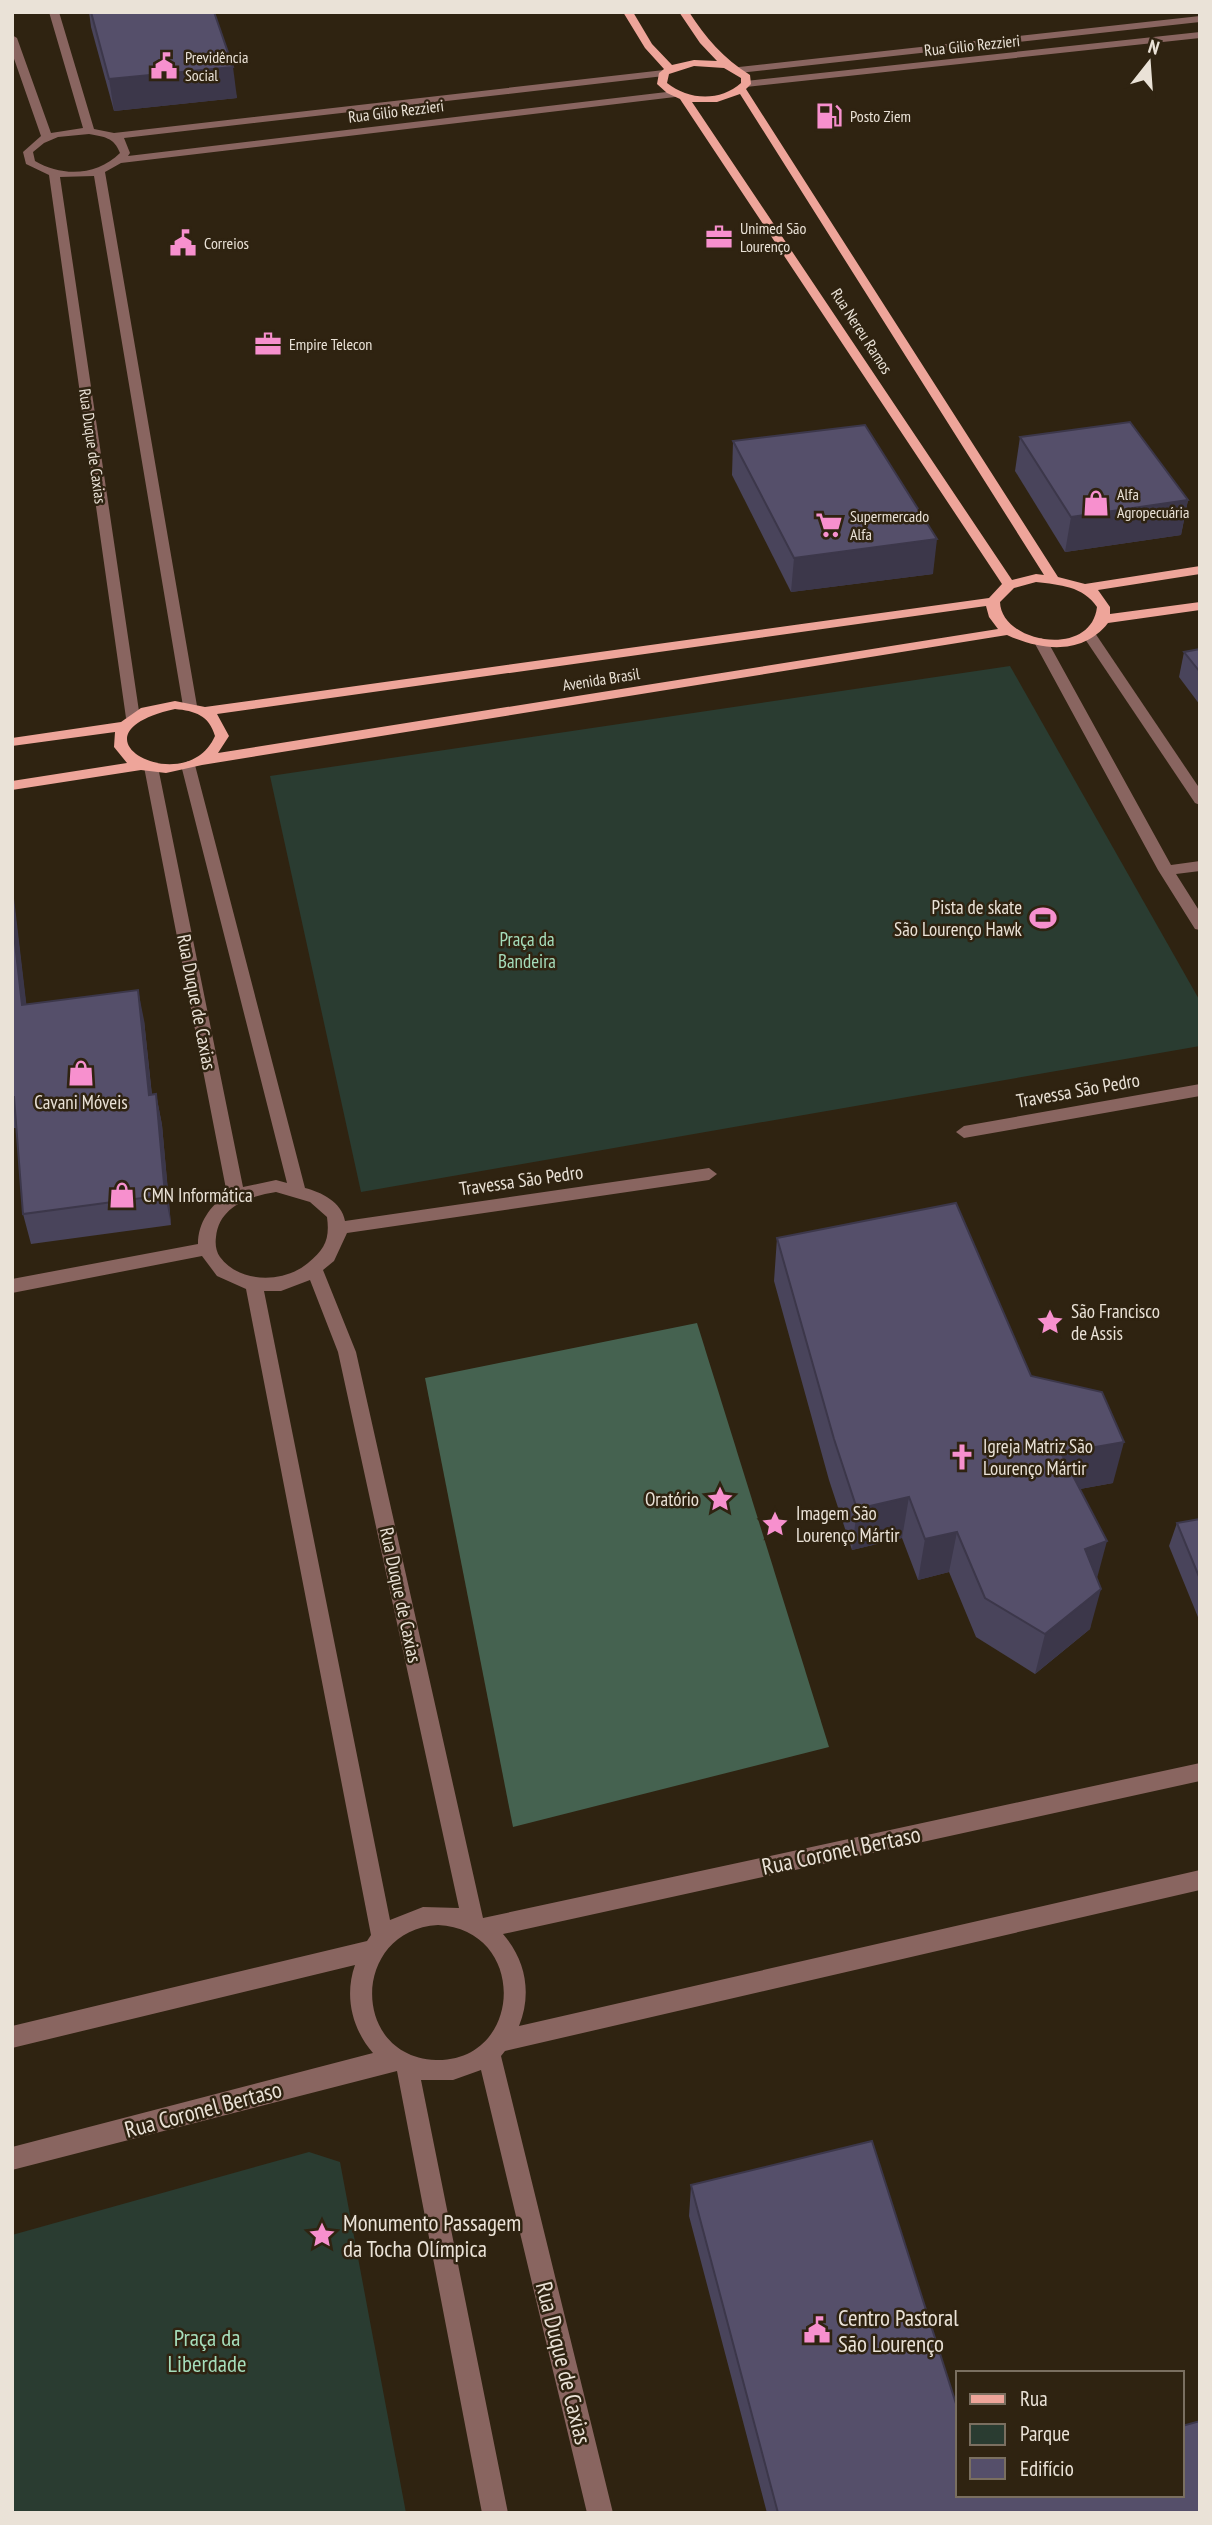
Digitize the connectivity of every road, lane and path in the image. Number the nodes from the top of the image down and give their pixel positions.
1 (54, 12) edge
2 (628, 12) edge
3 (684, 12) edge
4 (1200, 19) edge
5 (1200, 35) edge
6 (12, 38) edge
7 (727, 65) junction
8 (739, 70) junction
9 (667, 71) junction
10 (744, 87) junction
11 (680, 96) junction
12 (89, 131) junction
13 (114, 136) junction
14 (47, 137) junction
15 (32, 147) junction
16 (12, 149) edge
17 (120, 160) junction
18 (99, 171) junction
19 (54, 173) junction
20 (1200, 570) edge
21 (1052, 578) junction
22 (1009, 585) junction
23 (1084, 587) junction
24 (993, 601) junction
25 (1200, 606) edge
26 (1105, 619) junction
27 (1009, 631) junction
28 (1090, 636) junction
29 (1041, 642) junction
30 (190, 706) junction
31 (206, 711) junction
32 (128, 722) junction
33 (12, 742) edge
34 (193, 763) junction
35 (146, 766) junction
36 (12, 786) edge
37 (1200, 800) edge
38 (1200, 866) edge
39 (1166, 870) junction
40 (1200, 925) edge
41 (1200, 1090) edge
42 (964, 1132) dead end
43 (709, 1174) dead end
44 (297, 1188) junction
45 (236, 1196) junction
46 (339, 1228) junction
47 (207, 1249) junction
48 (314, 1271) junction
49 (254, 1284) junction
50 (12, 1286) edge
51 (1200, 1772) edge
52 (1200, 1880) edge
53 (478, 1925) junction
54 (378, 1945) junction
55 (12, 2037) edge
56 (493, 2046) junction
57 (400, 2061) junction
58 (12, 2159) edge
59 (495, 2513) edge
60 (600, 2513) edge

1 - 12 street
2 - 9 main road
3 - 7 main road
4 - 8 street, Rua Gilio Rezzieri
5 - 10 street, Rua Gilio Rezzieri
6 - 14 street
7 - 8 main road
7 - 9 main road
8 - 10 main road, Rua Nereu Ramos
9 - 11 main road, Rua Nereu Ramos
9 - 13 street, Rua Gilio Rezzieri
10 - 11 main road
10 - 21 main road, Rua Nereu Ramos
11 - 17 street, Rua Gilio Rezzieri
11 - 22 main road, Rua Nereu Ramos
12 - 13 street, Rua Gilio Rezzieri
12 - 14 street, Rua Gilio Rezzieri
13 - 17 street
14 - 15 street
15 - 16 street
15 - 19 street
17 - 18 street
18 - 19 street
18 - 30 street
19 - 32 street, Rua Duque de Caxias
20 - 23 main road
21 - 22 main road
21 - 23 main road
22 - 24 main road
23 - 26 main road
24 - 27 main road
24 - 31 main road, Avenida Brasil
25 - 26 main road
26 - 28 main road
27 - 29 main road
27 - 34 main road, Avenida Brasil
28 - 29 main road
28 - 37 street
29 - 39 street
30 - 31 main road
30 - 32 main road
31 - 34 main road
32 - 33 main road
32 - 35 main road
34 - 35 main road
34 - 44 street
35 - 36 main road
35 - 45 street, Rua Duque de Caxias
38 - 39 street
39 - 40 street
41 - 42 street, Travessa São Pedro
43 - 46 street, Travessa São Pedro
44 - 45 street
44 - 46 street
45 - 47 street
46 - 48 street
47 - 49 street
47 - 50 street
48 - 49 street
48 - 53 street, Rua Duque de Caxias
49 - 54 street
51 - 53 street, Rua Coronel Bertaso
52 - 56 street
53 - 54 street
53 - 56 street
54 - 55 street
54 - 57 street
56 - 57 street
56 - 60 street, Rua Duque de Caxias
57 - 58 street, Rua Coronel Bertaso
57 - 59 street

